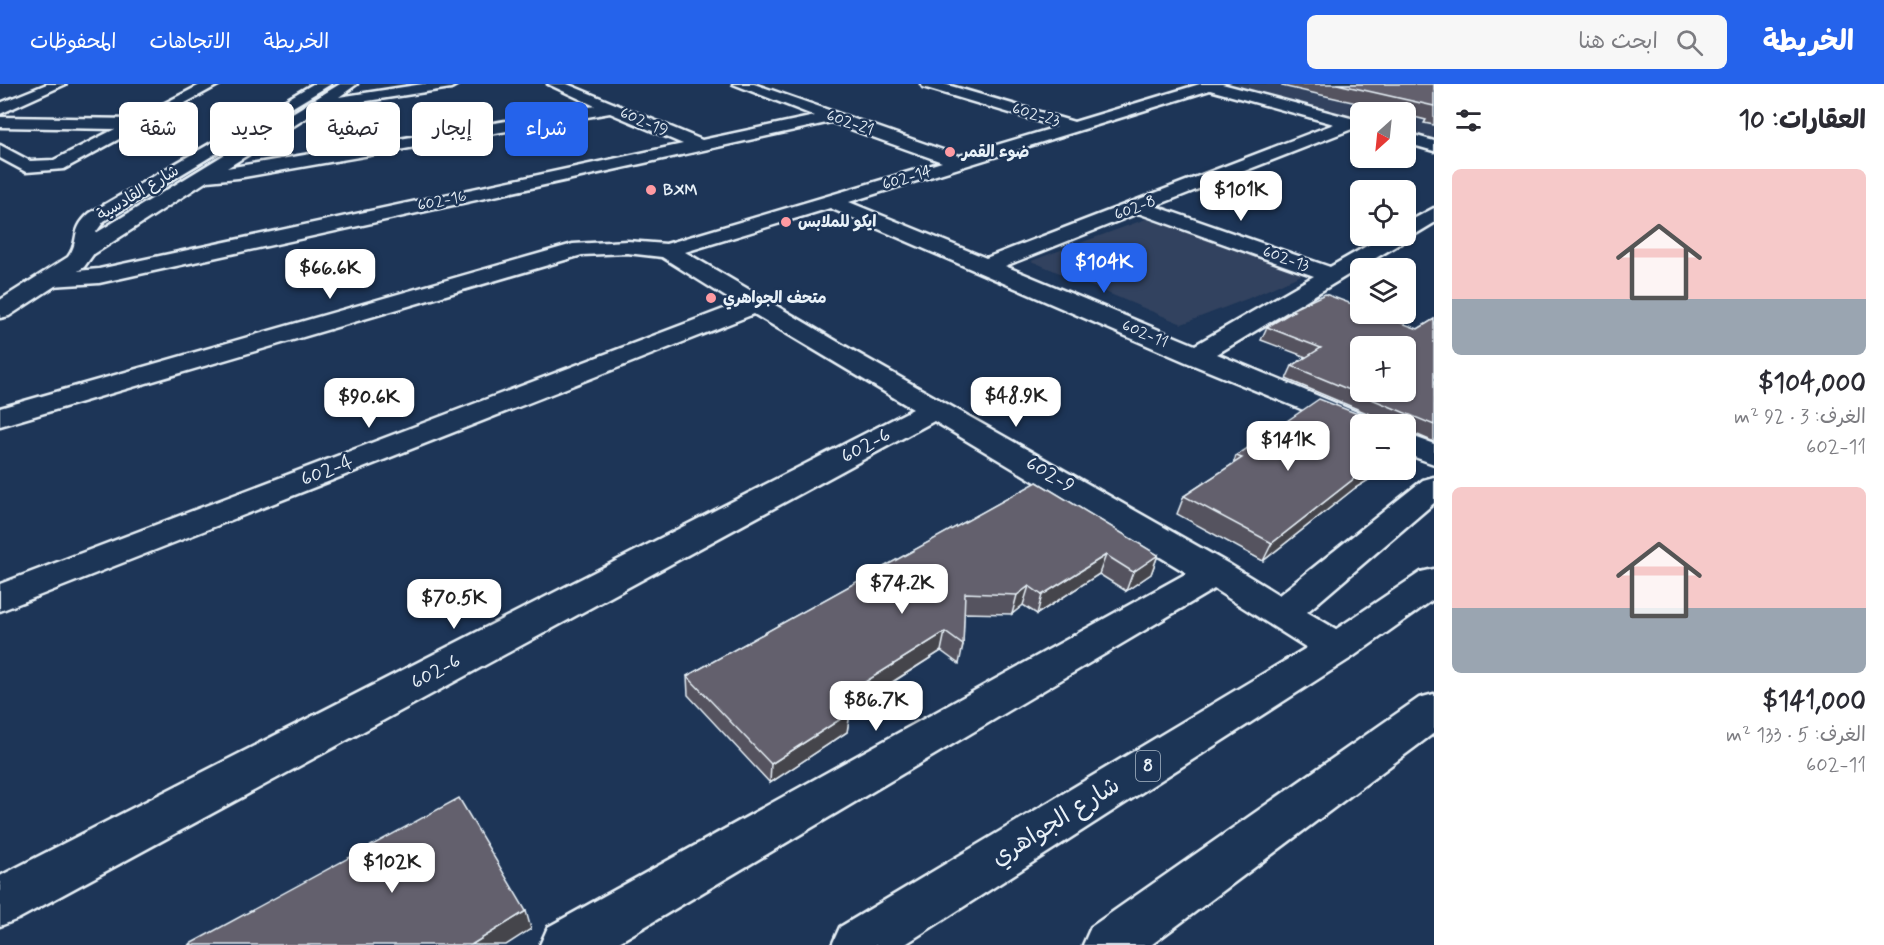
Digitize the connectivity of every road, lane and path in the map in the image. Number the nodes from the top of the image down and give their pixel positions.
1 (59, 84) edge
2 (213, 84) edge
3 (324, 84) edge
4 (350, 84) edge
5 (451, 84) edge
6 (555, 84) edge
7 (740, 84) edge
8 (928, 84) edge
9 (963, 84) edge
10 (1213, 85) edge
11 (944, 89) junction
12 (179, 102) edge
13 (321, 102) edge
14 (335, 102) edge
15 (611, 108) junction
16 (0, 109) edge
17 (306, 111) edge
18 (831, 117) junction
19 (0, 122) edge
20 (52, 123) junction
21 (1350, 123) edge
22 (119, 124) edge
23 (1076, 127) junction
24 (1350, 127) edge
25 (119, 134) edge
26 (1416, 141) edge
27 (700, 145) junction
28 (1434, 146) edge
29 (0, 150) edge
30 (960, 162) junction
31 (203, 176) junction
32 (831, 201) junction
33 (1138, 207) junction
34 (1434, 214) edge
35 (1416, 225) edge
36 (1381, 246) edge
37 (86, 249) junction
38 (667, 251) junction
39 (985, 266) junction
40 (1332, 275) junction
41 (51, 279) junction
42 (755, 305) junction
43 (0, 311) edge
44 (1195, 356) junction
45 (935, 409) junction
46 (0, 417) edge
47 (1350, 419) edge
48 (1416, 447) edge
49 (1434, 455) edge
50 (1434, 487) edge
51 (1216, 572) junction
52 (1434, 581) edge
53 (0, 598) edge
54 (1281, 613) junction
55 (1337, 648) junction
56 (1434, 710) edge
57 (0, 902) edge
58 (566, 945) edge
59 (858, 945) edge
60 (1109, 945) edge

1 - 16 main road
2 - 12 main road
3 - 37 main road, شارع القادسية
4 - 13 main road
5 - 14 main road
6 - 15 main road, 602-19
7 - 18 main road, 602-21
8 - 11 main road, 602-23
9 - 11 main road
10 - 21 main road
10 - 23 main road, 602-14
11 - 23 main road, 602-23
15 - 27 main road, 602-19
15 - 31 main road
17 - 31 main road
18 - 27 main road, 602-16
18 - 30 main road, 602-21
19 - 20 main road
20 - 22 main road
20 - 29 main road
23 - 30 main road, 602-14
24 - 33 main road, 602-8
25 - 29 main road
26 - 28 main road
27 - 41 main road, 602-16
30 - 32 main road, 602-14
31 - 37 main road
32 - 38 main road, 602-14
32 - 39 main road, 602-11
33 - 39 main road, 602-8
33 - 40 main road, 602-13
34 - 35 main road
36 - 40 main road
37 - 41 main road
38 - 42 main road, 602-9
38 - 46 main road
39 - 44 main road, 602-11
40 - 44 main road
41 - 43 main road
42 - 45 main road, 602-9
42 - 53 main road, 602-4
44 - 47 main road, 602-11
45 - 51 main road, 602-9
45 - 57 main road, 602-6
48 - 49 main road
50 - 54 main road
51 - 54 main road, 602-9
51 - 58 main road
52 - 55 main road, شارع الجواهري / 8
54 - 55 main road, 602-9
55 - 59 main road, شارع الجواهري / 8
56 - 60 main road

